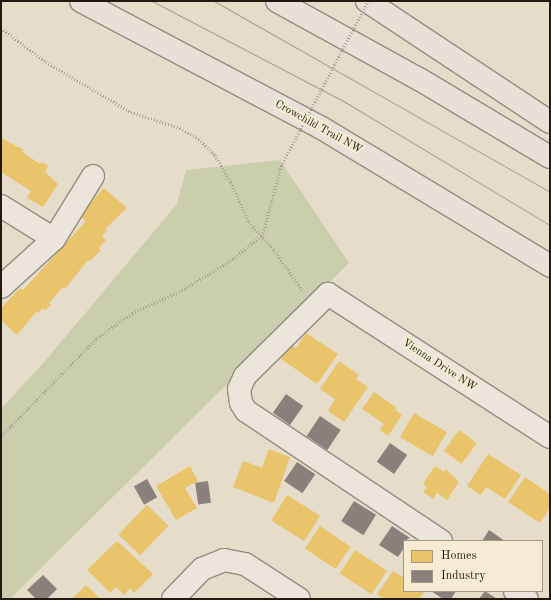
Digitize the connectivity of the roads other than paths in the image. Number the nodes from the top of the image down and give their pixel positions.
1 (81, 1) edge
2 (277, 1) edge
3 (368, 1) edge
4 (550, 122) edge
5 (550, 157) edge
6 (93, 176) dead end
7 (1, 206) edge
8 (54, 239) junction
9 (550, 266) edge
10 (1, 287) edge
11 (550, 437) edge
12 (440, 540) edge
13 (516, 592) edge
14 (173, 599) edge
15 (299, 599) edge
16 (527, 599) edge

1 - 9 highway, Crowchild Trail NW
2 - 5 highway
3 - 4 highway
6 - 8 street
7 - 8 street
8 - 10 street
11 - 12 street, Vienna Drive NW
13 - 16 street
14 - 15 street

